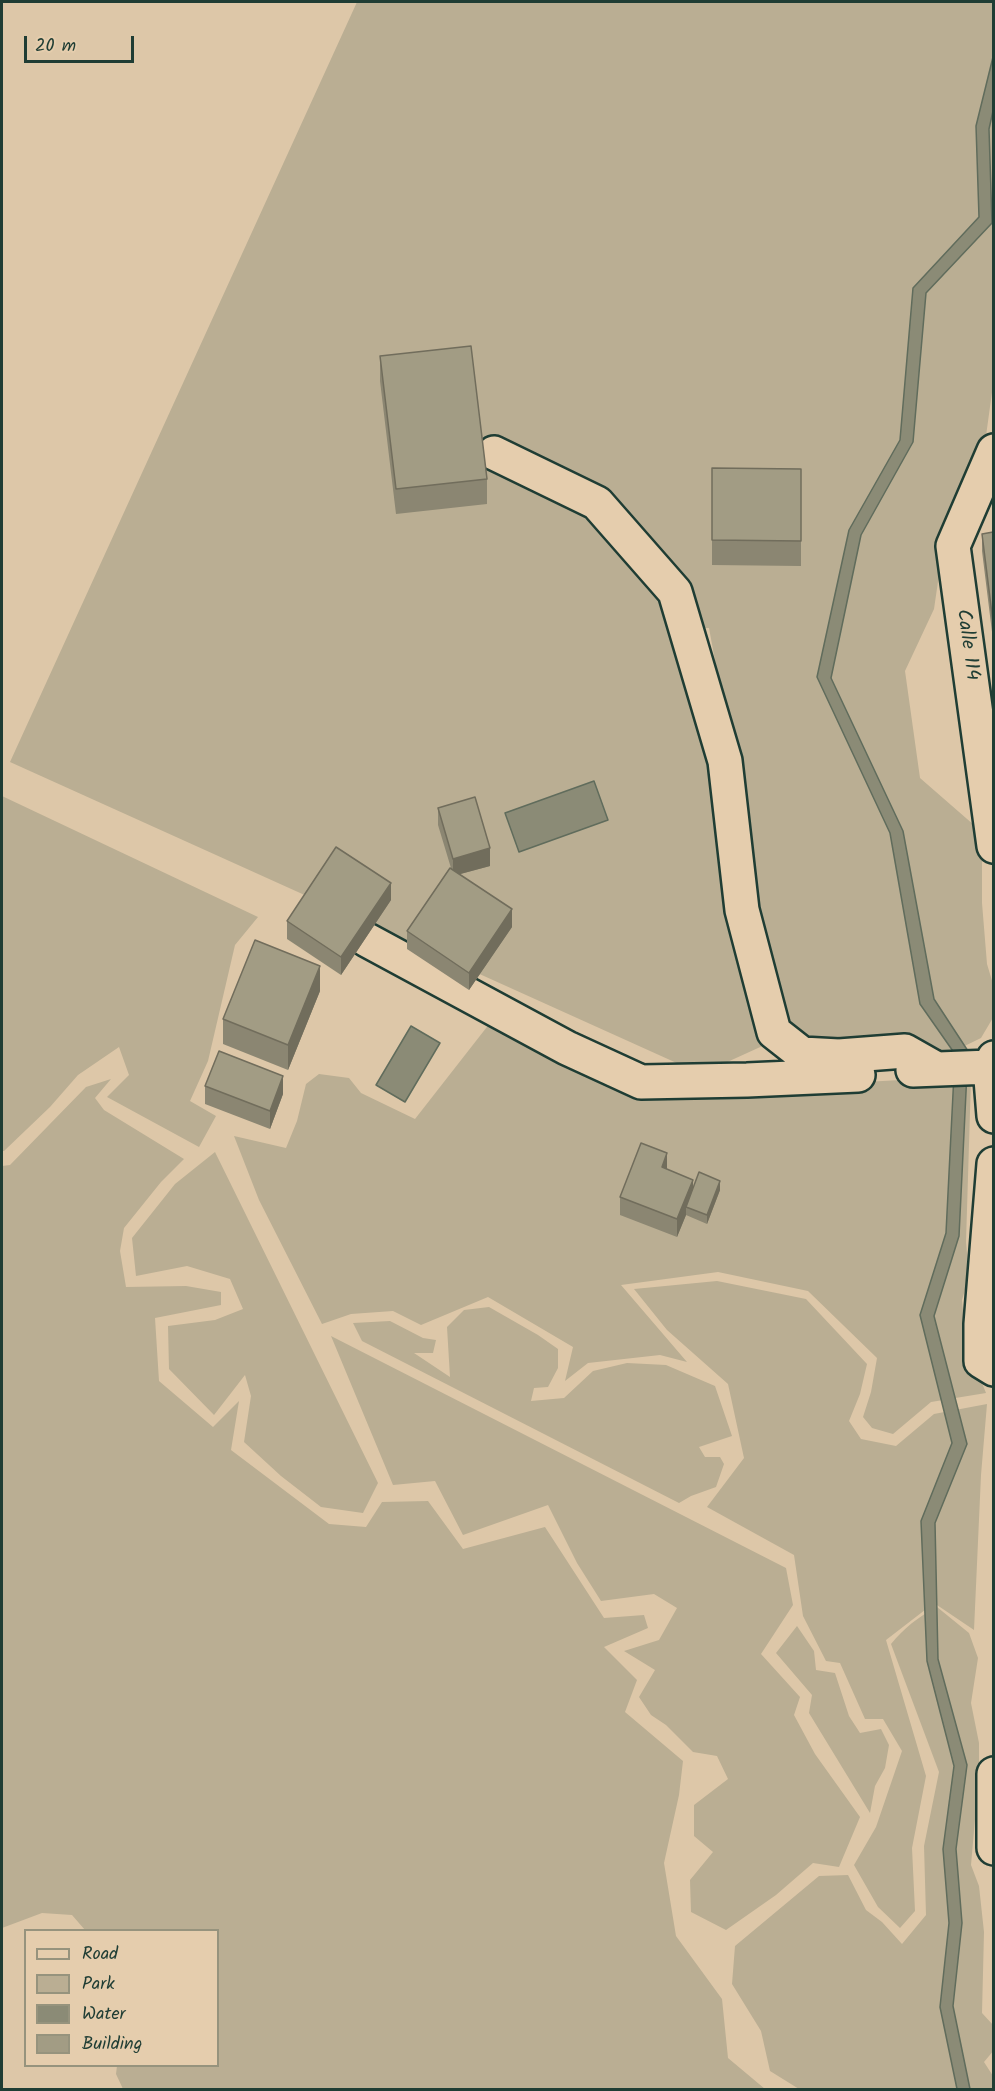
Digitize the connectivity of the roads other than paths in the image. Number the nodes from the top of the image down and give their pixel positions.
1 (993, 451) edge
2 (494, 453) dead end
3 (988, 768) edge
4 (993, 846) edge
5 (367, 940) edge
6 (992, 1063) edge
7 (935, 1068) junction
8 (993, 1116) edge
9 (993, 1164) edge
10 (993, 1369) edge
11 (993, 1774) edge
12 (993, 1843) edge
13 (993, 1848) edge

1 - 3 street, Calle 114
2 - 7 street
3 - 4 street, Calle 114
5 - 7 street
6 - 7 street
6 - 8 street
9 - 10 street
11 - 12 street
12 - 13 street

